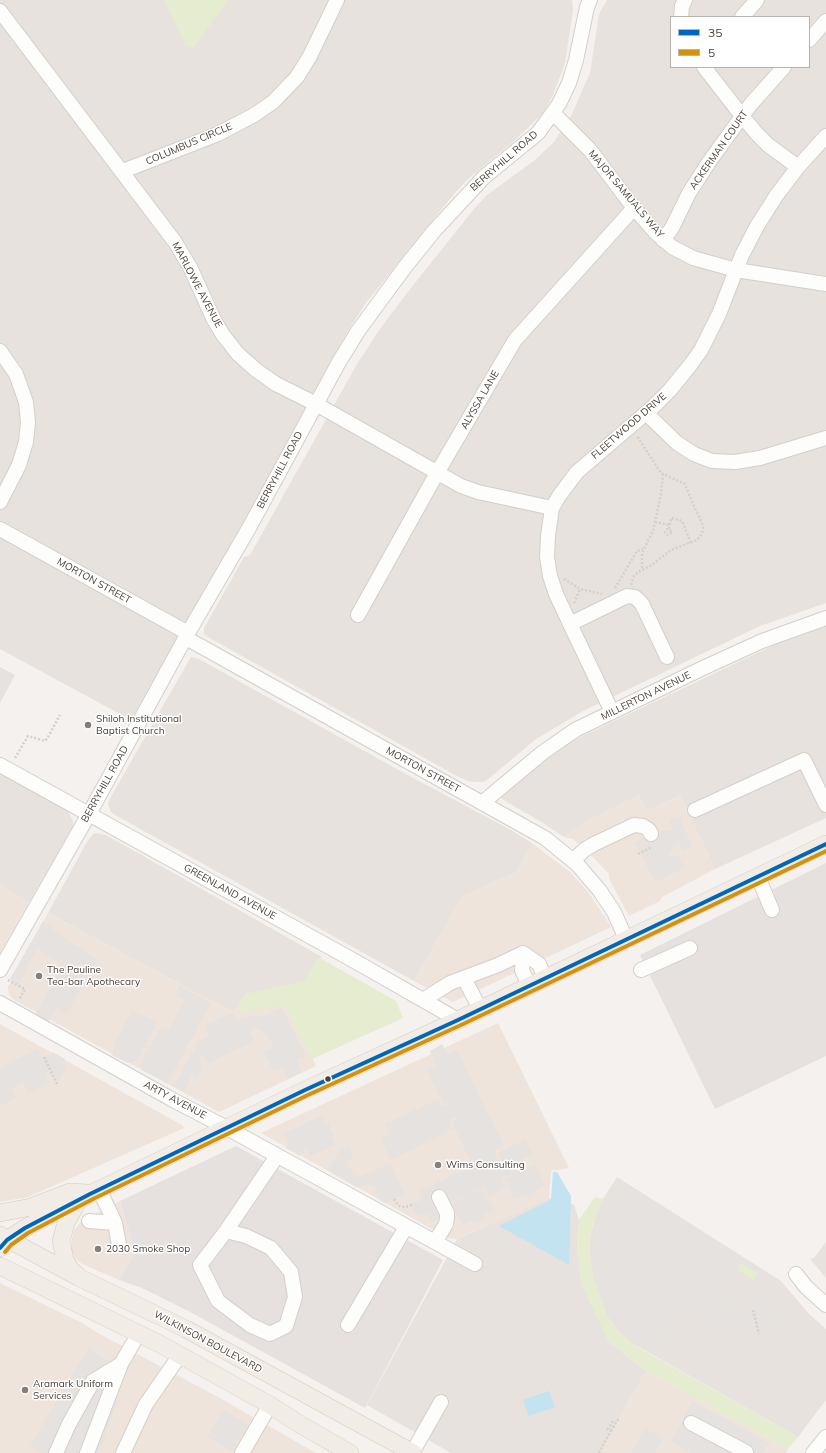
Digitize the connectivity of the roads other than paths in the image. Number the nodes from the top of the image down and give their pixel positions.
1 (337, 0) edge
2 (590, 0) edge
3 (685, 0) edge
4 (757, 0) edge
5 (0, 10) edge
6 (681, 16) edge
7 (743, 16) edge
8 (826, 21) edge
9 (810, 39) edge
10 (705, 68) edge
11 (783, 68) edge
12 (553, 113) junction
13 (742, 116) junction
14 (826, 136) edge
15 (798, 168) junction
16 (123, 171) junction
17 (634, 208) junction
18 (664, 240) junction
19 (736, 270) junction
20 (826, 283) edge
21 (0, 351) edge
22 (316, 404) junction
23 (646, 413) junction
24 (826, 438) edge
25 (437, 473) junction
26 (0, 502) edge
27 (552, 508) junction
28 (0, 529) edge
29 (358, 615) dead end
30 (826, 618) edge
31 (570, 624) junction
32 (187, 635) junction
33 (667, 658) dead end
34 (612, 712) junction
35 (0, 765) edge
36 (482, 803) junction
37 (826, 805) edge
38 (695, 810) dead end
39 (89, 814) junction
40 (654, 839) road end
41 (826, 844) edge
42 (573, 861) junction
43 (758, 876) junction
44 (772, 910) dead end
45 (626, 939) junction
46 (690, 948) dead end
47 (522, 953) junction
48 (641, 970) dead end
49 (4, 975) edge
50 (464, 978) junction
51 (545, 978) junction
52 (529, 986) junction
53 (423, 1000) junction
54 (0, 1003) edge
55 (480, 1009) junction
56 (458, 1020) junction
57 (227, 1128) junction
58 (277, 1156) junction
59 (89, 1195) junction
60 (439, 1197) dead end
61 (0, 1213) edge
62 (89, 1221) dead end
63 (115, 1222) junction
64 (406, 1227) junction
65 (226, 1231) junction
66 (2, 1241) edge
67 (435, 1242) junction
68 (119, 1245) dead end
69 (475, 1264) dead end
70 (0, 1266) edge
71 (796, 1274) dead end
72 (92, 1284) junction
73 (826, 1305) edge
74 (348, 1325) dead end
75 (139, 1333) junction
76 (180, 1355) junction
77 (121, 1364) junction
78 (440, 1402) dead end
79 (270, 1405) junction
80 (691, 1423) dead end
81 (826, 1437) edge
82 (56, 1453) edge
83 (87, 1453) edge
84 (123, 1453) edge
85 (242, 1453) edge
86 (350, 1453) edge
87 (412, 1453) edge
88 (746, 1453) edge
89 (813, 1453) edge

1 - 16 street, COLUMBUS CIRCLE
2 - 12 street, BERRYHILL ROAD
3 - 6 street
4 - 7 street
5 - 16 street, MARLOWE AVENUE
8 - 9 street
10 - 13 street
11 - 13 street, ACKERMAN COURT
12 - 17 street, MAJOR SAMUALS WAY
12 - 22 street, BERRYHILL ROAD
13 - 15 street
13 - 18 street, ACKERMAN COURT
14 - 15 street, FLEETWOOD DRIVE
15 - 19 street, FLEETWOOD DRIVE
16 - 22 street, MARLOWE AVENUE
17 - 18 street, MAJOR SAMUALS WAY
17 - 25 street, ALYSSA LANE
18 - 19 street, MAJOR SAMUALS WAY
19 - 20 street, MAJOR SAMUALS WAY
19 - 23 street, FLEETWOOD DRIVE
21 - 26 street
22 - 25 street, MARLOWE AVENUE
22 - 32 street, BERRYHILL ROAD
23 - 24 street
23 - 27 street, FLEETWOOD DRIVE
25 - 27 street, MARLOWE AVENUE
25 - 29 street, ALYSSA LANE
27 - 31 street, FLEETWOOD DRIVE
28 - 32 street, MORTON STREET
30 - 34 street, MILLERTON AVENUE
31 - 33 street
31 - 34 street, FLEETWOOD DRIVE
32 - 36 street, MORTON STREET
32 - 39 street, BERRYHILL ROAD
34 - 36 street, MILLERTON AVENUE
35 - 39 street, GREENLAND AVENUE
36 - 42 street, MORTON STREET
37 - 38 street
39 - 49 street, BERRYHILL ROAD
39 - 53 street, GREENLAND AVENUE
40 - 42 street
41 - 43 main road
42 - 45 street, MORTON STREET
43 - 44 street
43 - 45 main road
45 - 51 main road
46 - 48 street
47 - 50 street
47 - 51 street
47 - 52 street
50 - 53 street
50 - 55 street
51 - 52 main road
52 - 55 main road
53 - 56 street, GREENLAND AVENUE
54 - 57 street, ARTY AVENUE
55 - 56 main road
56 - 57 main road
57 - 58 street, ARTY AVENUE
57 - 59 main road
58 - 64 street, ARTY AVENUE
58 - 65 street
59 - 61 main road
59 - 63 street
59 - 66 main road
59 - 72 main road
60 - 67 street
62 - 63 street
63 - 68 street
64 - 67 street, ARTY AVENUE
64 - 74 street
65 - 65 street
66 - 72 main road, WILKINSON BOULEVARD
67 - 69 street, ARTY AVENUE
70 - 75 main road
71 - 73 street
72 - 87 main road, WILKINSON BOULEVARD
75 - 76 main road
75 - 77 street
76 - 79 main road
76 - 84 street
77 - 82 street
77 - 83 street
78 - 87 street
79 - 85 street
79 - 86 main road
80 - 88 street
81 - 89 street

